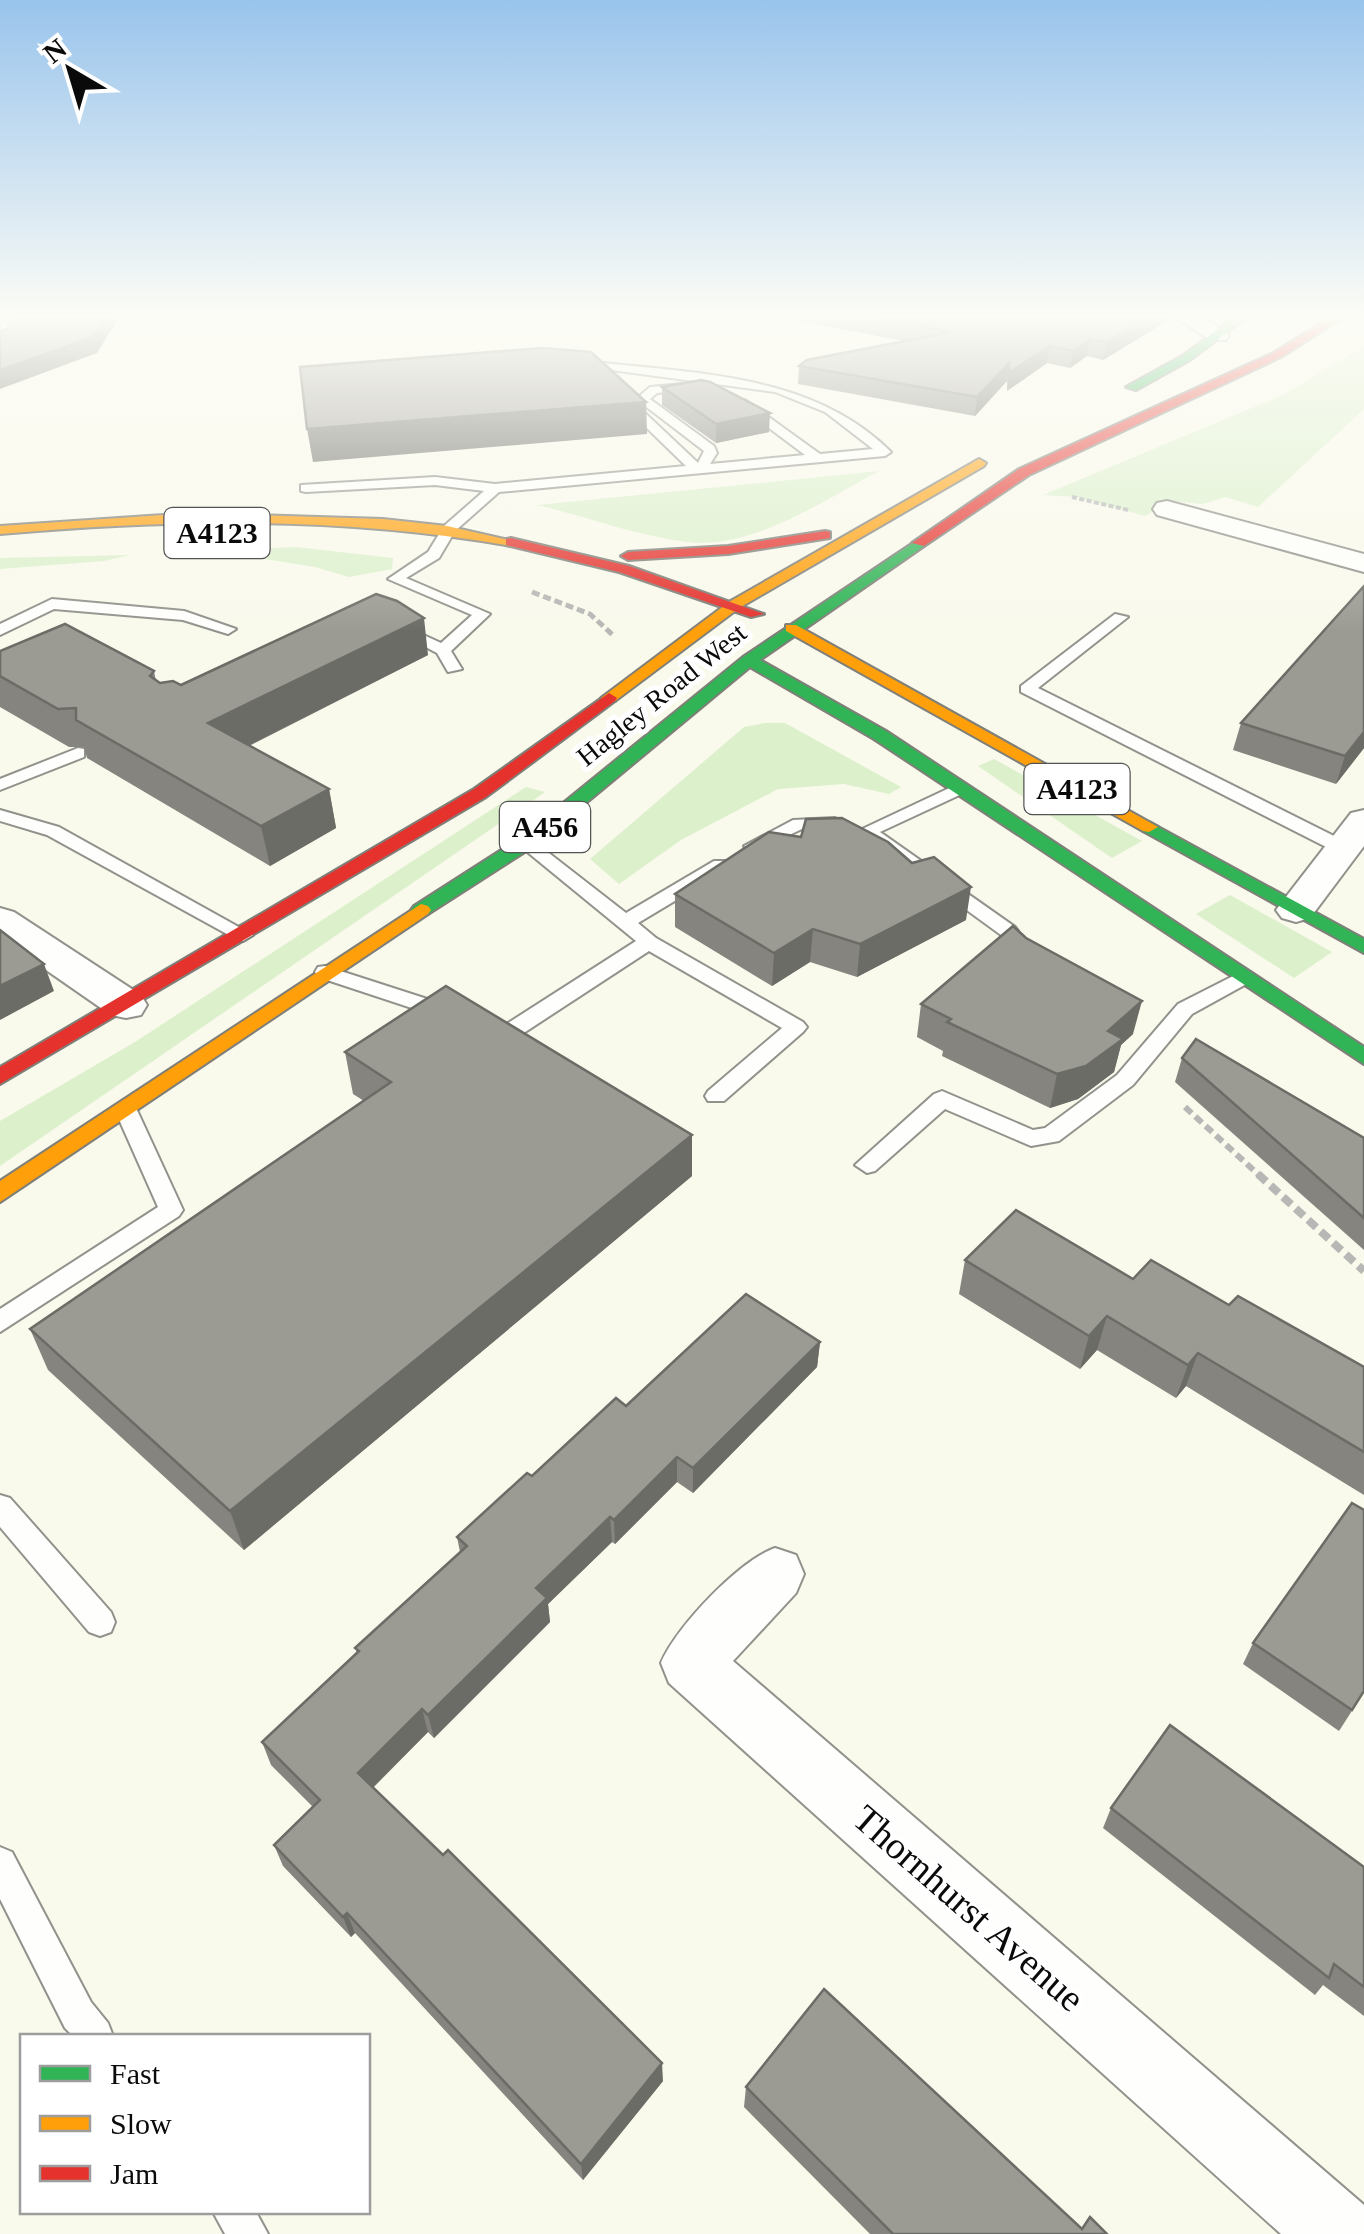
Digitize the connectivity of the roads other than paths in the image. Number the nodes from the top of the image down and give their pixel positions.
1 (650, 423) edge
2 (673, 423) edge
3 (770, 423) edge
4 (848, 423) edge
5 (1130, 423) edge
6 (1006, 450) dead end
7 (818, 459) junction
8 (698, 472) junction
9 (306, 488) dead end
10 (495, 488) junction
11 (1166, 510) road end
12 (867, 526) junction
13 (450, 529) junction
14 (0, 530) edge
15 (0, 548) edge
16 (434, 555) junction
17 (585, 556) junction
18 (1364, 564) edge
19 (538, 579) road end
20 (734, 605) junction
21 (1120, 616) dead end
22 (380, 619) edge
23 (791, 628) junction
24 (228, 629) dead end
25 (0, 630) edge
26 (684, 630) junction
27 (442, 650) junction
28 (749, 660) junction
29 (454, 669) dead end
30 (78, 753) edge
31 (0, 785) edge
32 (960, 788) junction
33 (0, 815) edge
34 (867, 831) junction
35 (1354, 835) edge
36 (527, 842) junction
37 (1185, 869) dead end
38 (1224, 872) junction
39 (1151, 883) dead end
40 (1139, 906) junction
41 (1296, 910) junction
42 (0, 920) edge
43 (625, 922) junction
44 (1008, 930) edge
45 (244, 935) junction
46 (649, 942) junction
47 (1364, 947) edge
48 (324, 972) junction
49 (1243, 977) junction
50 (126, 1004) junction
51 (1364, 1026) edge
52 (1330, 1035) junction
53 (1364, 1057) edge
54 (0, 1077) edge
55 (716, 1096) dead end
56 (125, 1108) junction
57 (867, 1166) dead end
58 (0, 1193) edge
59 (0, 1322) edge
60 (0, 1507) edge
61 (776, 1574) dead end
62 (100, 1622) dead end
63 (0, 1864) edge
64 (92, 2034) edge
65 (234, 2214) edge
66 (249, 2234) edge
67 (1339, 2234) edge

1 - 8 lane
2 - 8 lane
3 - 7 lane
4 - 7 lane
5 - 23 main road, Hagley Road West / A456
6 - 12 main road, Hagley Road West / A456
7 - 8 lane
8 - 10 lane
9 - 10 lane
10 - 13 lane
11 - 18 street
12 - 17 main road
12 - 20 main road, Hagley Road West / A456
13 - 14 main road, A4123
13 - 16 lane
13 - 17 main road, A4123
15 - 16 main road, A4123
16 - 19 main road, A4123
16 - 27 lane
17 - 20 main road, A4123
20 - 23 main road
20 - 26 main road, Hagley Road West / A456
21 - 35 lane
22 - 27 lane
23 - 28 main road, Hagley Road West / A456
23 - 38 main road, A4123
24 - 25 lane
26 - 28 main road
26 - 45 main road, Hagley Road West / A456
27 - 29 lane
28 - 32 main road, A4123
28 - 36 main road, Hagley Road West / A456
30 - 31 lane
32 - 34 lane
32 - 40 main road, A4123
33 - 45 lane
34 - 43 lane
34 - 44 lane
35 - 41 street
36 - 43 lane
36 - 48 main road, Hagley Road West / A456
37 - 38 main road
38 - 41 main road, A4123
39 - 40 main road
40 - 49 main road, A4123
41 - 47 main road, A4123
42 - 50 street
43 - 46 lane
45 - 50 main road, Hagley Road West / A456
46 - 48 lane
46 - 55 lane
48 - 56 main road, Hagley Road West / A456
49 - 52 main road, A4123
49 - 57 lane
50 - 54 main road, Hagley Road West / A456
51 - 52 main road
52 - 53 main road, A4123
56 - 58 main road, Hagley Road West / A456
56 - 59 lane
60 - 62 lane
61 - 67 street, Thornhurst Avenue
63 - 64 lane
65 - 66 lane

